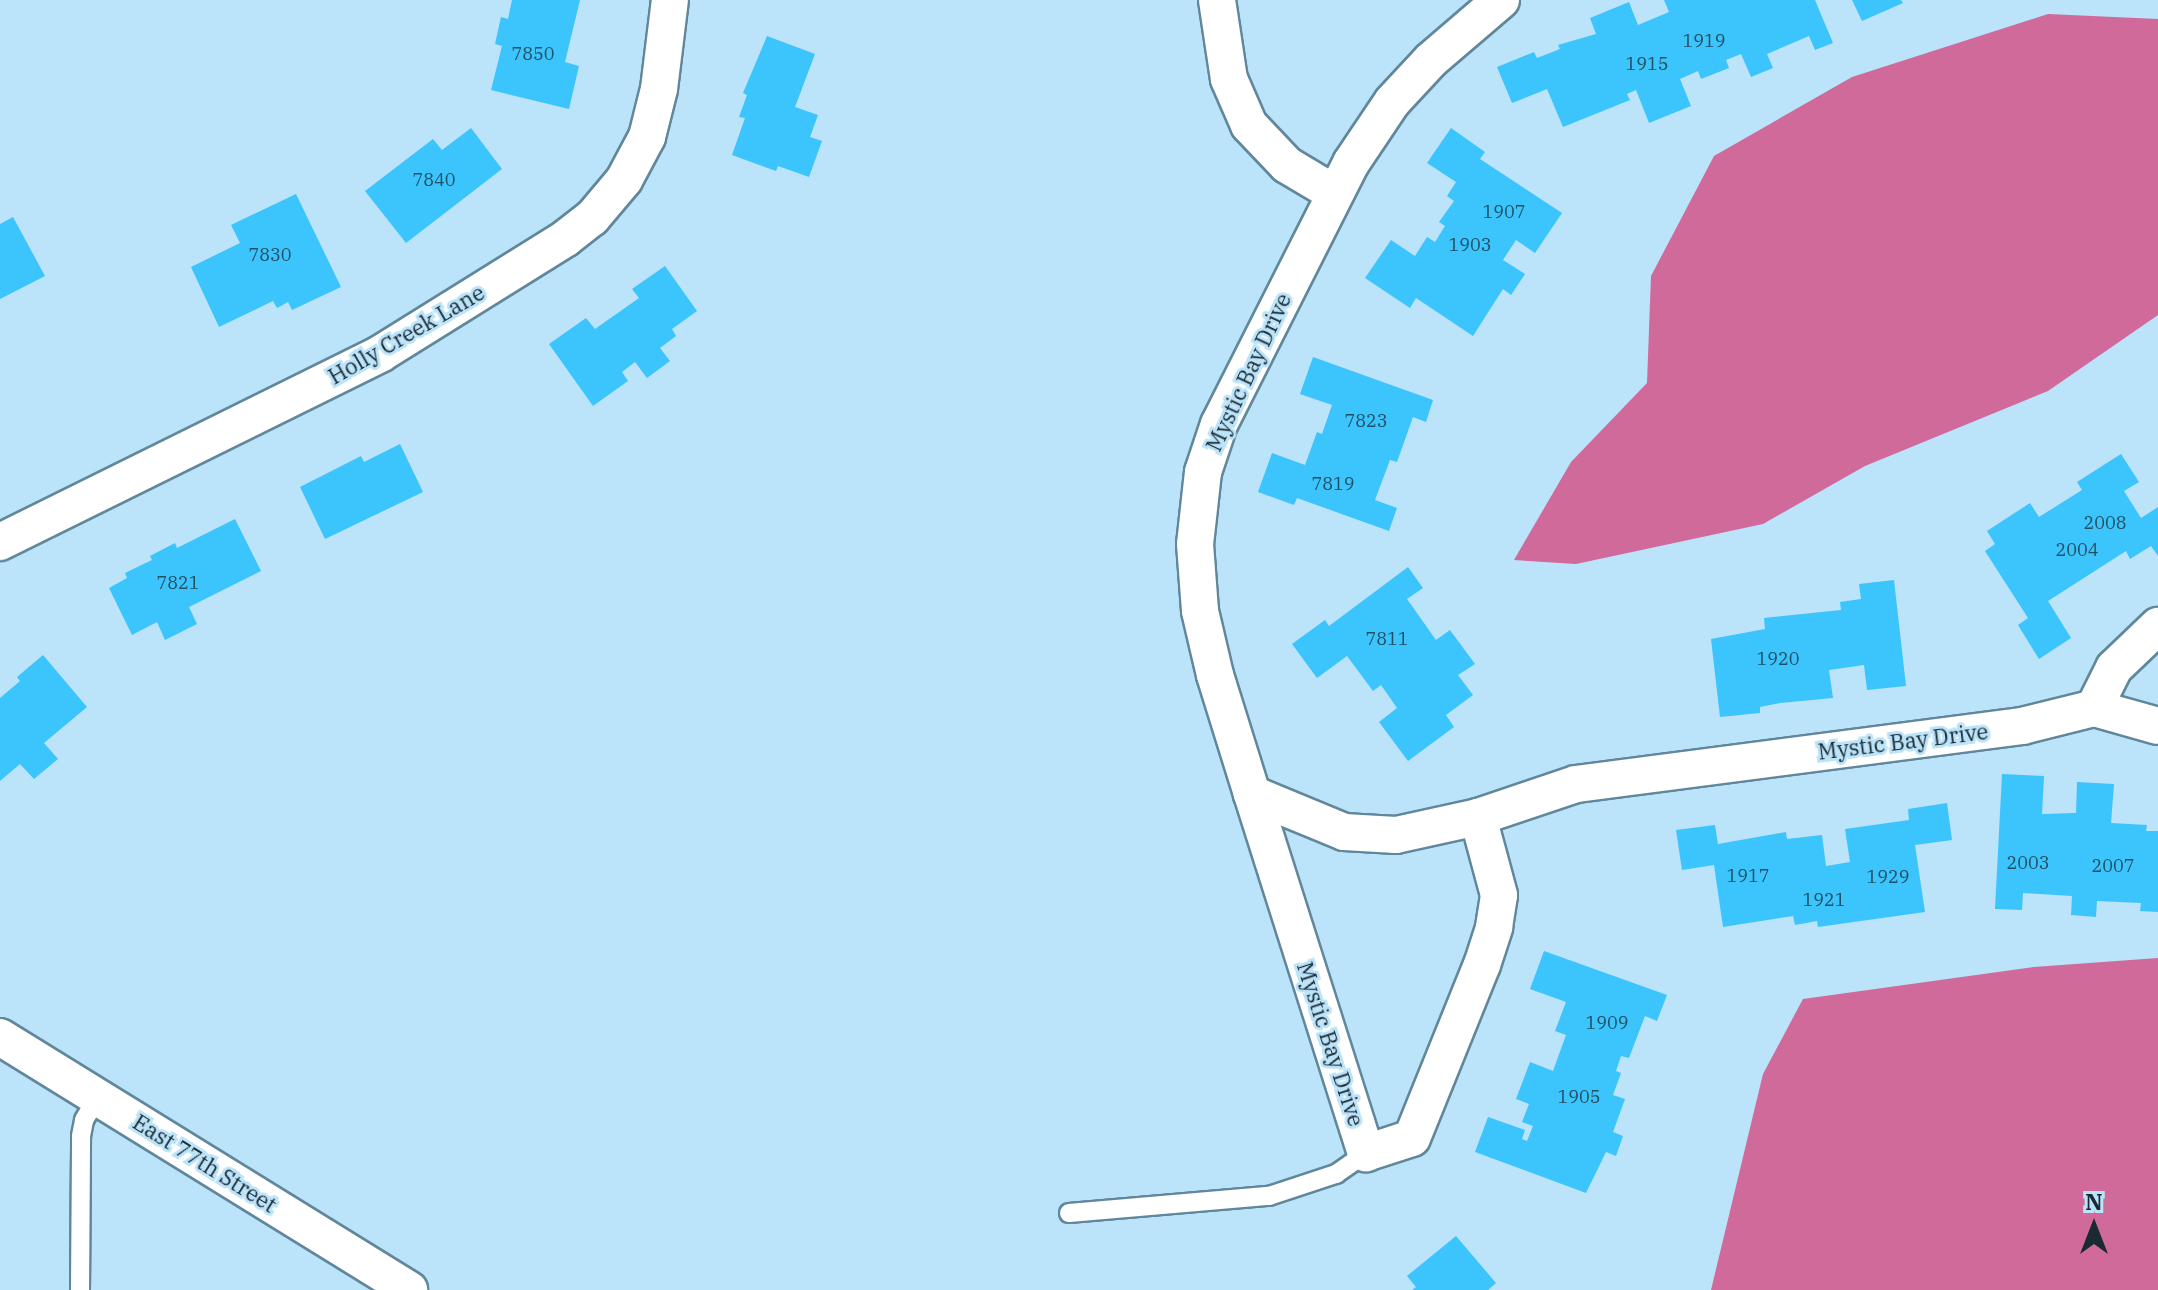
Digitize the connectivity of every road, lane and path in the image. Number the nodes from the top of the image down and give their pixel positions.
1 (670, 0) edge
2 (1217, 0) edge
3 (1501, 0) edge
4 (1334, 193) junction
5 (0, 542) edge
6 (2158, 626) edge
7 (2094, 708) junction
8 (2158, 726) edge
9 (1252, 794) junction
10 (1478, 817) junction
11 (0, 1037) edge
12 (98, 1097) junction
13 (1366, 1153) junction
14 (1069, 1213) dead end
15 (80, 1290) edge
16 (409, 1290) edge

1 - 5 street, Holly Creek Lane
2 - 4 street
3 - 4 street, Mystic Bay Drive
4 - 9 street, Mystic Bay Drive
6 - 7 street
7 - 8 street
7 - 10 street, Mystic Bay Drive
9 - 10 street, Mystic Bay Drive
9 - 13 street, Mystic Bay Drive
10 - 13 street, Mystic Bay Drive
11 - 12 street, East 77th Street
12 - 15 lane
12 - 16 street, East 77th Street
13 - 14 lane

